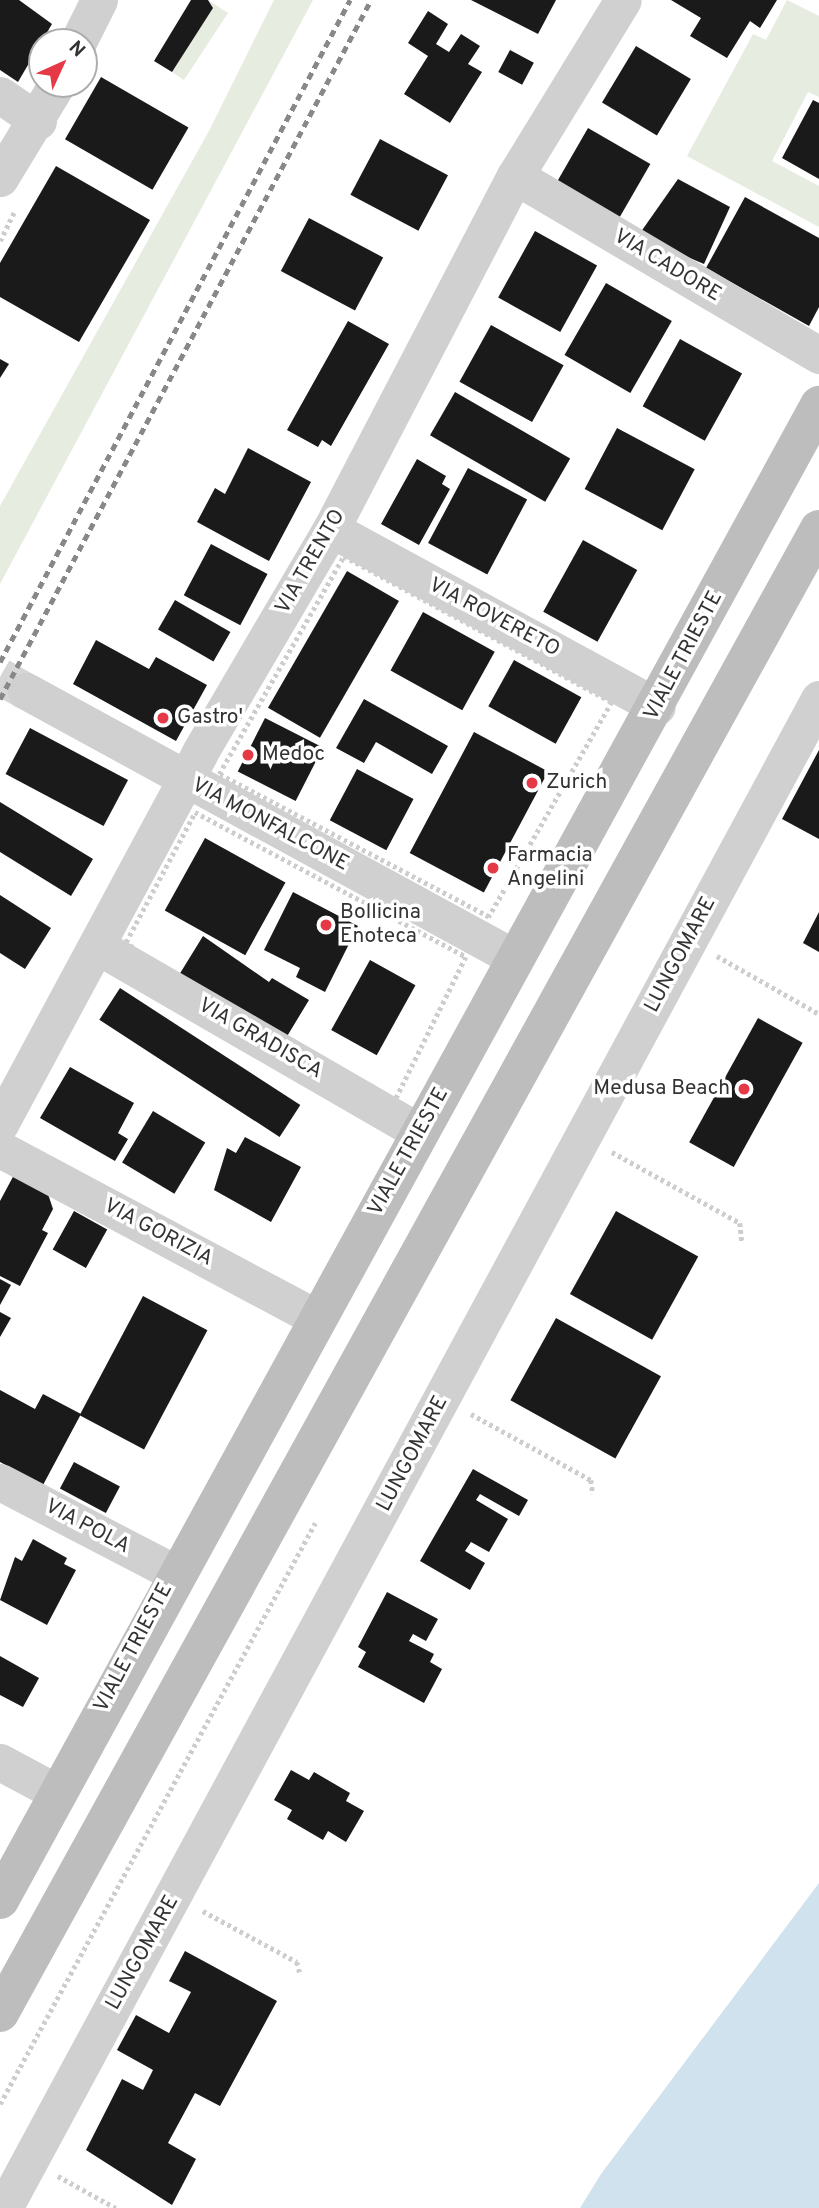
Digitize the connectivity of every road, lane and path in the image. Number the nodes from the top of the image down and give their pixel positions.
1 (99, 0) edge
2 (623, 0) edge
3 (85, 28) edge
4 (0, 95) edge
5 (50, 98) edge
6 (38, 121) junction
7 (515, 176) junction
8 (0, 178) edge
9 (819, 355) edge
10 (819, 405) edge
11 (819, 529) edge
12 (338, 543) junction
13 (26, 691) tunnel mouth
14 (819, 699) edge
15 (657, 707) junction
16 (185, 779) junction
17 (689, 940) junction
18 (99, 947) junction
19 (466, 957) joint
20 (516, 958) junction
21 (819, 1014) edge
22 (0, 1124) edge
23 (420, 1132) junction
24 (584, 1136) junction
25 (0, 1149) edge
26 (742, 1241) dead end
27 (316, 1318) junction
28 (442, 1399) junction
29 (0, 1482) edge
30 (593, 1494) dead end
31 (174, 1573) junction
32 (0, 1762) edge
33 (56, 1792) junction
34 (174, 1896) junction
35 (0, 1899) edge
36 (300, 1973) dead end
37 (0, 2013) edge
38 (29, 2162) junction
39 (4, 2208) edge
40 (116, 2208) edge

1 - 3 street
2 - 7 street, VIA TRENTO
4 - 6 street
5 - 6 street
6 - 8 street
7 - 9 street, VIA CADORE
7 - 12 street, VIA TRENTO
10 - 15 street, VIALE TRIESTE
11 - 37 street
12 - 12 path
12 - 15 street, VIA ROVERETO
12 - 16 street, VIA TRENTO
13 - 16 street, VIA MONFALCONE
14 - 17 street, LUNGOMARE
15 - 20 street, VIALE TRIESTE
16 - 18 street, VIA TRENTO
16 - 20 street, VIA MONFALCONE
17 - 21 path
17 - 24 street, LUNGOMARE
18 - 22 street, VIA TRENTO
18 - 23 street, VIA GRADISCA
19 - 19 path
20 - 23 street, VIALE TRIESTE
23 - 27 street, VIALE TRIESTE
24 - 26 path
24 - 28 street, LUNGOMARE
25 - 27 street, VIA GORIZIA
27 - 31 street, VIALE TRIESTE
28 - 30 path
28 - 34 street, LUNGOMARE
29 - 31 street, VIA POLA
31 - 33 street, VIALE TRIESTE
32 - 33 street
33 - 35 street, VIALE TRIESTE
34 - 36 path
34 - 38 street, LUNGOMARE
38 - 39 street, LUNGOMARE
38 - 40 path

